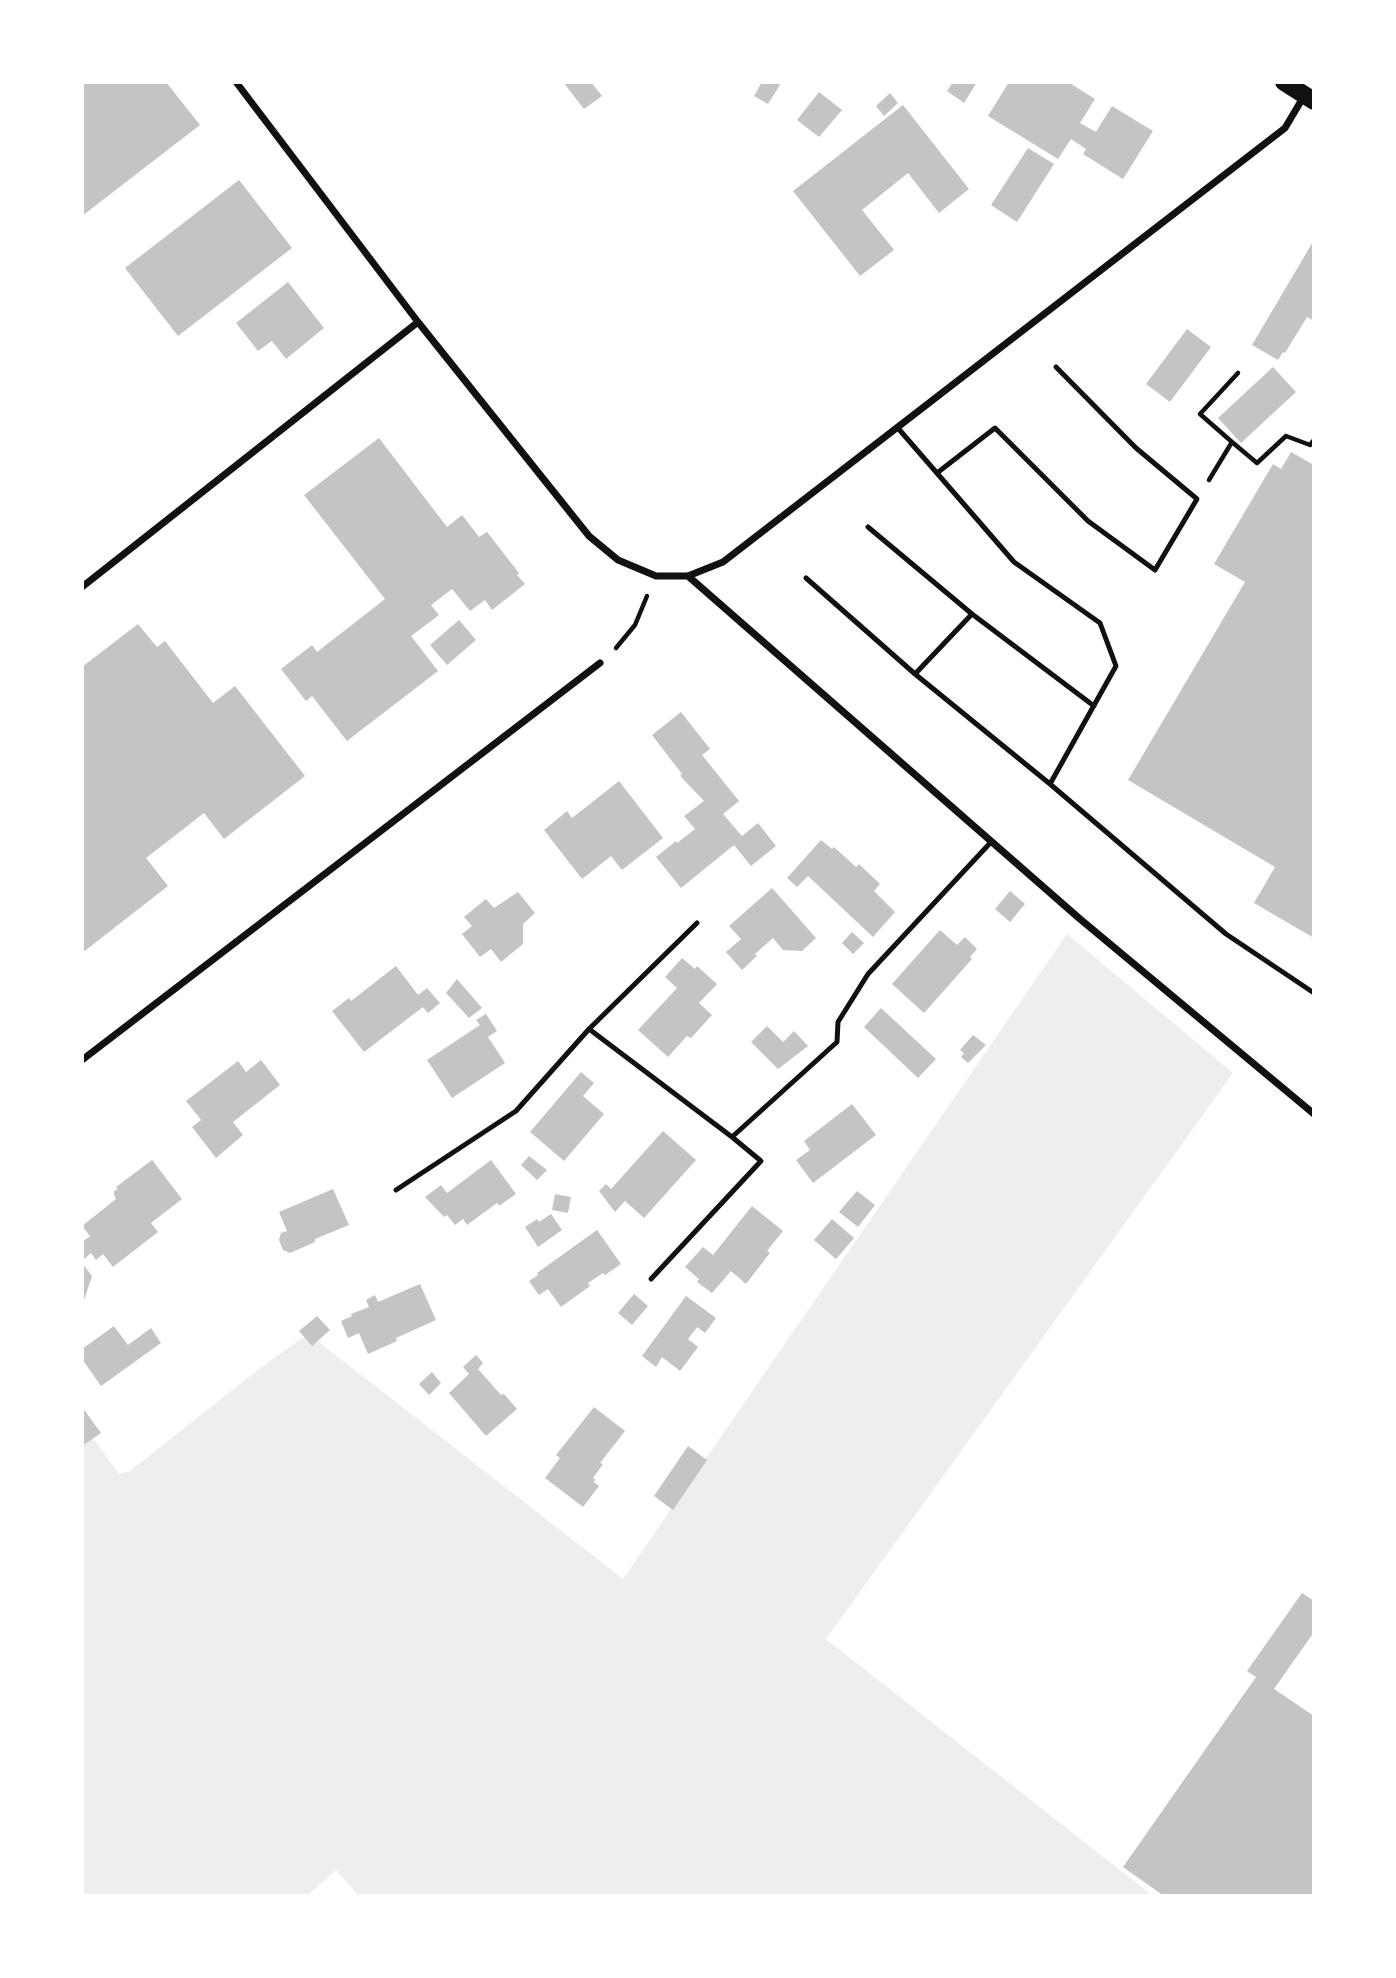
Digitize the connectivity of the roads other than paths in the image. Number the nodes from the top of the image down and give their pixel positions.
1 (236, 82) edge
2 (1284, 82) edge
3 (1309, 95) edge
4 (418, 322) junction
5 (1055, 367) dead end
6 (897, 427) junction
7 (937, 473) junction
8 (868, 527) dead end
9 (688, 576) junction
10 (806, 578) dead end
11 (82, 587) edge
12 (972, 614) junction
13 (600, 663) road end
14 (915, 674) junction
15 (1094, 706) junction
16 (1050, 784) junction
17 (992, 841) junction
18 (697, 923) dead end
19 (1314, 993) edge
20 (589, 1029) junction
21 (82, 1060) edge
22 (1314, 1114) edge
23 (732, 1138) junction
24 (396, 1190) dead end
25 (651, 1279) dead end

1 - 4 street
2 - 3 main road
3 - 6 street
4 - 9 street
4 - 11 street
5 - 7 lane
6 - 7 lane
6 - 9 street
7 - 15 lane
8 - 12 lane
9 - 17 street
10 - 14 lane
12 - 14 lane
12 - 15 lane
13 - 21 street
14 - 16 lane
15 - 16 lane
16 - 19 lane
17 - 22 street
17 - 23 lane
18 - 20 lane
20 - 23 lane
20 - 24 lane
23 - 25 lane

